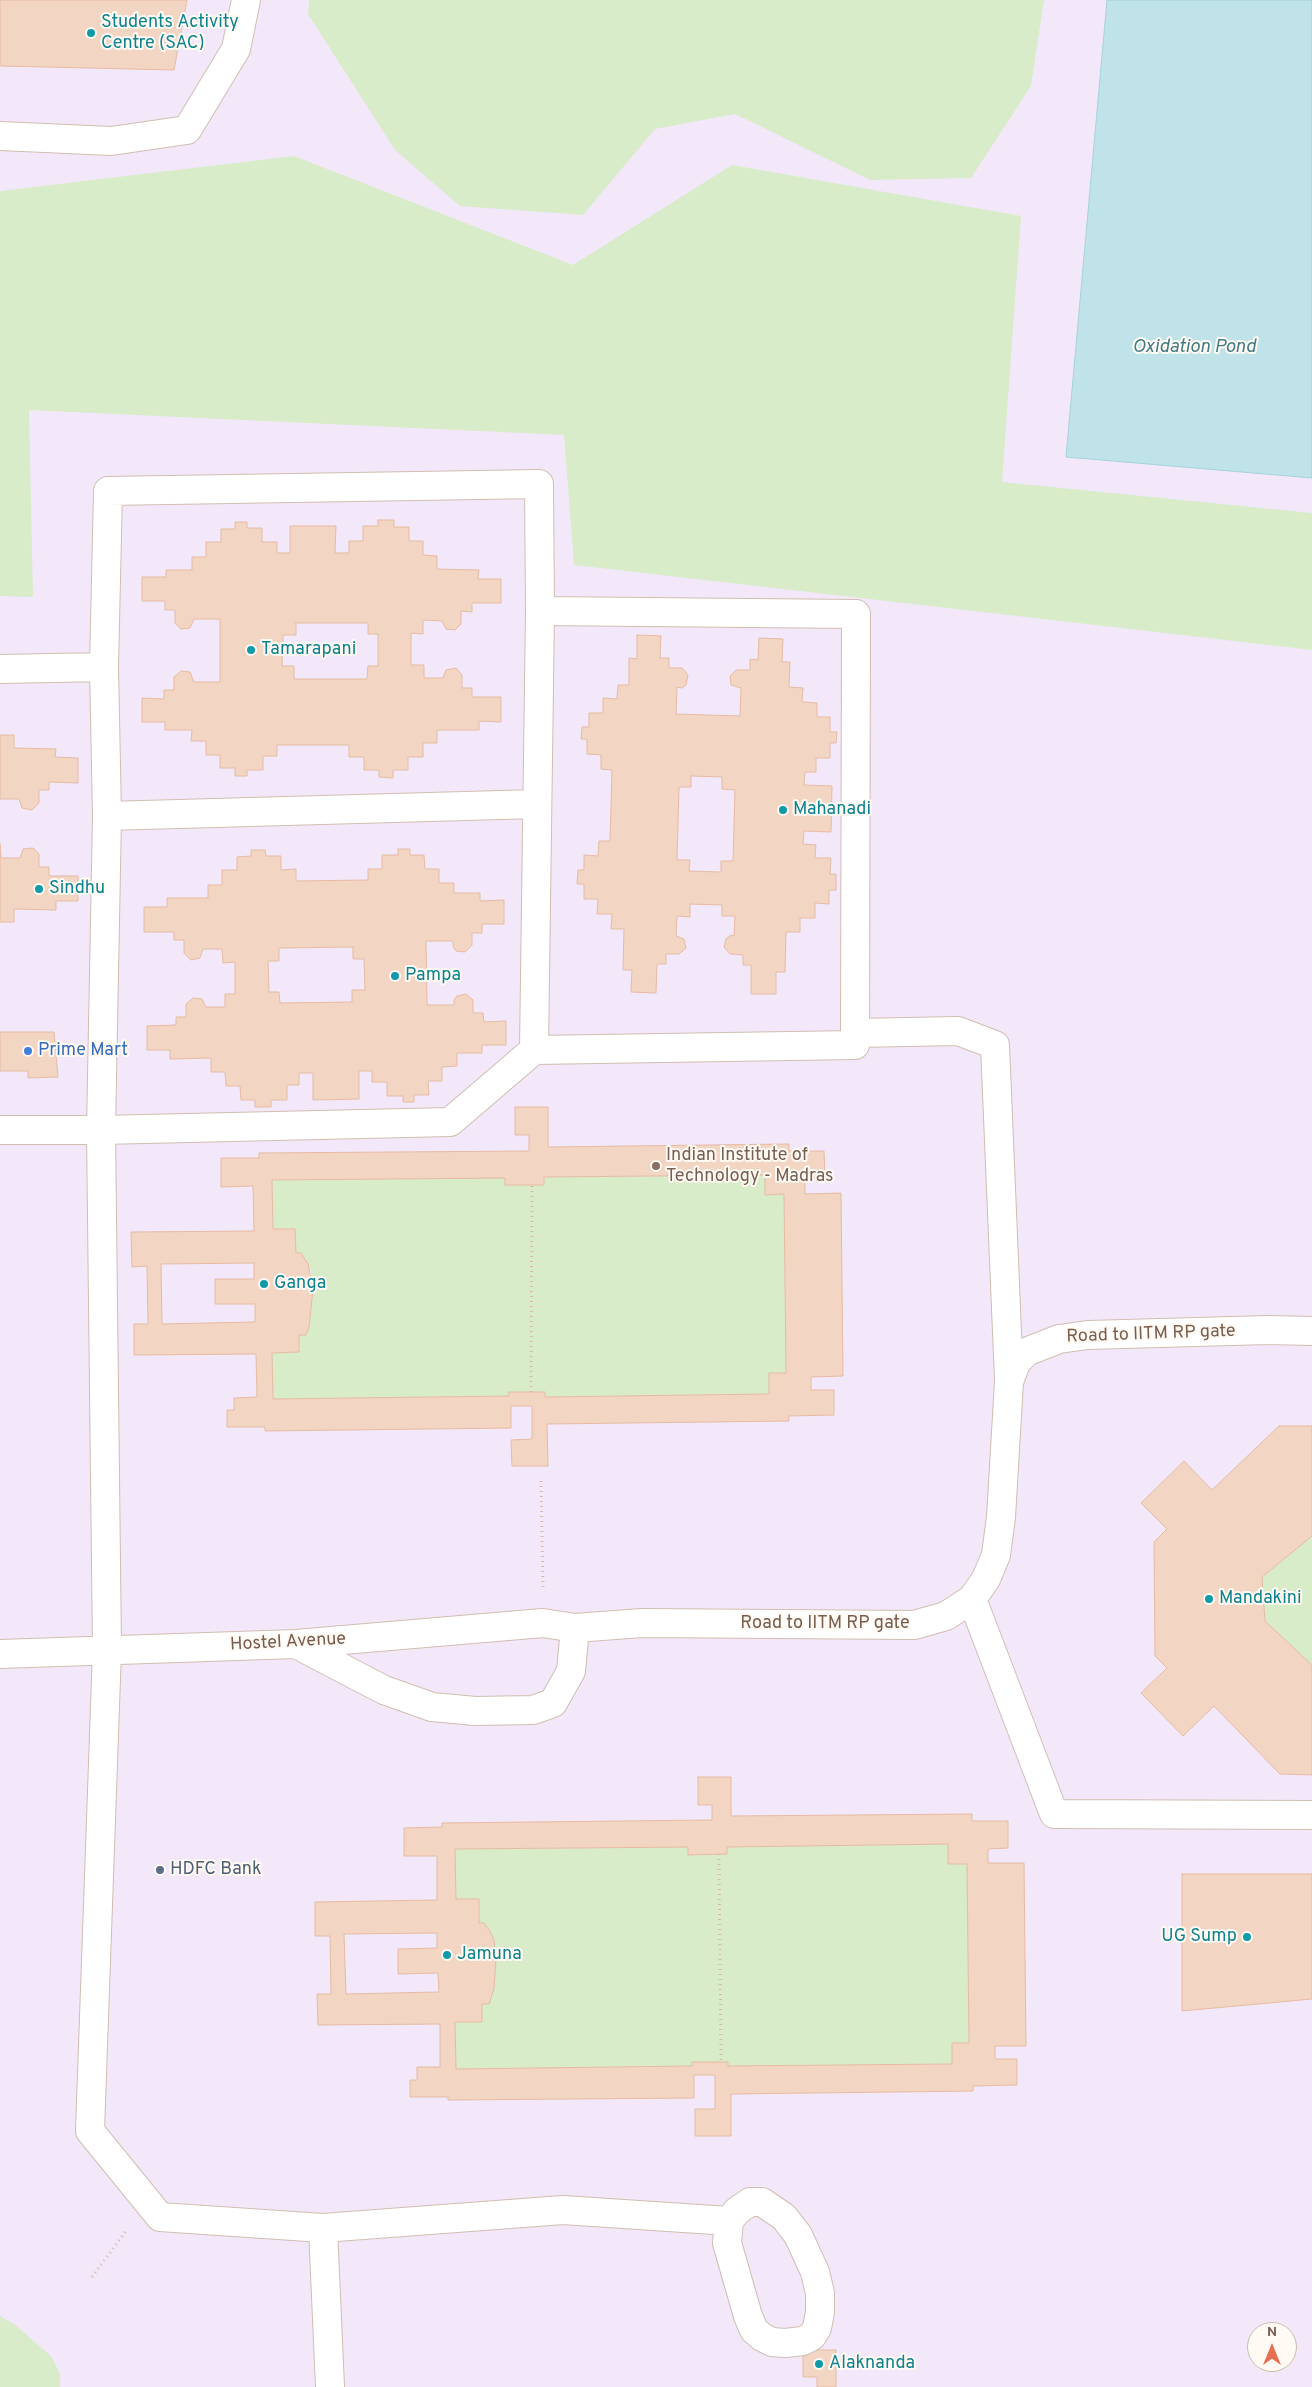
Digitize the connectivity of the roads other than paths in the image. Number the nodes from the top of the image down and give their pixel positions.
1 (246, 0) edge
2 (0, 136) edge
3 (540, 611) junction
4 (104, 667) junction
5 (0, 669) edge
6 (537, 804) junction
7 (107, 816) junction
8 (855, 1039) junction
9 (534, 1050) junction
10 (0, 1130) edge
11 (101, 1130) junction
12 (1312, 1331) edge
13 (1009, 1382) junction
14 (972, 1599) junction
15 (575, 1628) junction
16 (296, 1644) junction
17 (107, 1650) junction
18 (0, 1654) edge
19 (1312, 1815) edge
20 (729, 2221) junction
21 (324, 2228) junction
22 (330, 2387) edge

1 - 2 street
3 - 4 street
3 - 6 street
3 - 8 street
4 - 5 street
4 - 7 street
6 - 7 street
6 - 9 street
7 - 11 street
8 - 9 street
8 - 13 street
9 - 11 street
10 - 11 street
11 - 17 street
12 - 13 street, Road to IITM RP gate
13 - 14 street, Road to IITM RP gate
14 - 15 street, Road to IITM RP gate
14 - 19 street
15 - 16 street, Hostel Avenue
15 - 16 street
16 - 17 street, Hostel Avenue
17 - 18 street, Hostel Avenue
17 - 21 street
20 - 20 street
20 - 21 street
21 - 22 street

